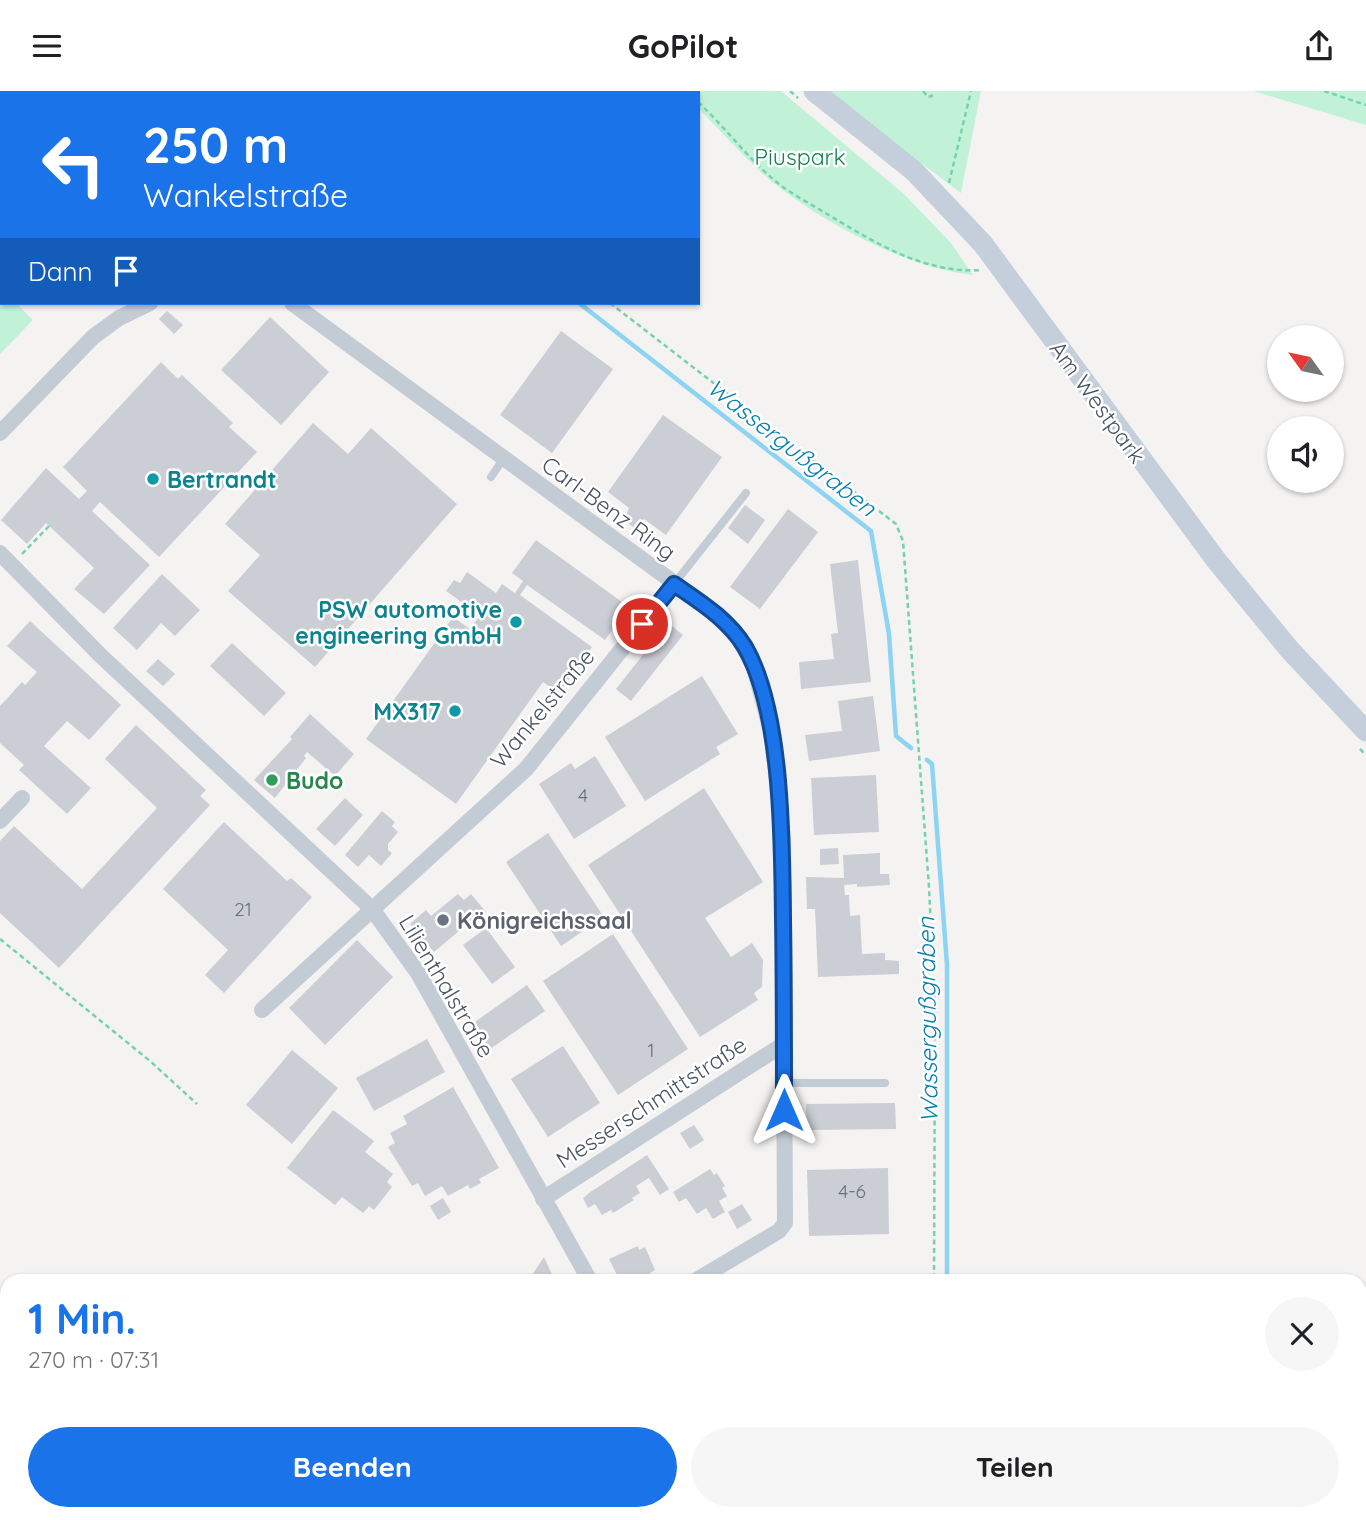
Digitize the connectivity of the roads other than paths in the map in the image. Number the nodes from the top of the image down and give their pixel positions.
1 (809, 98) edge
2 (146, 305) edge
3 (294, 305) edge
4 (0, 433) edge
5 (504, 458) junction
6 (491, 477) dead end
7 (746, 493) dead end
8 (0, 553) edge
9 (674, 584) junction
10 (1366, 731) edge
11 (22, 798) dead end
12 (0, 821) edge
13 (372, 909) junction
14 (262, 1010) dead end
15 (784, 1044) junction
16 (784, 1083) junction
17 (885, 1083) dead end
18 (543, 1199) junction
19 (586, 1274) edge
20 (707, 1274) edge

1 - 10 main road, Am Westpark
2 - 4 street
3 - 5 street, Carl-Benz Ring
5 - 6 lane
5 - 9 street, Carl-Benz Ring
7 - 9 lane
8 - 13 street, Lilienthalstraße
9 - 13 street, Wankelstraße
9 - 15 street, Carl-Benz Ring
11 - 12 street
13 - 14 street, Wankelstraße
13 - 18 street, Lilienthalstraße
15 - 16 street, Carl-Benz Ring
15 - 18 street, Messerschmittstraße
16 - 17 lane
16 - 20 street, Carl-Benz Ring
18 - 19 street, Lilienthalstraße

